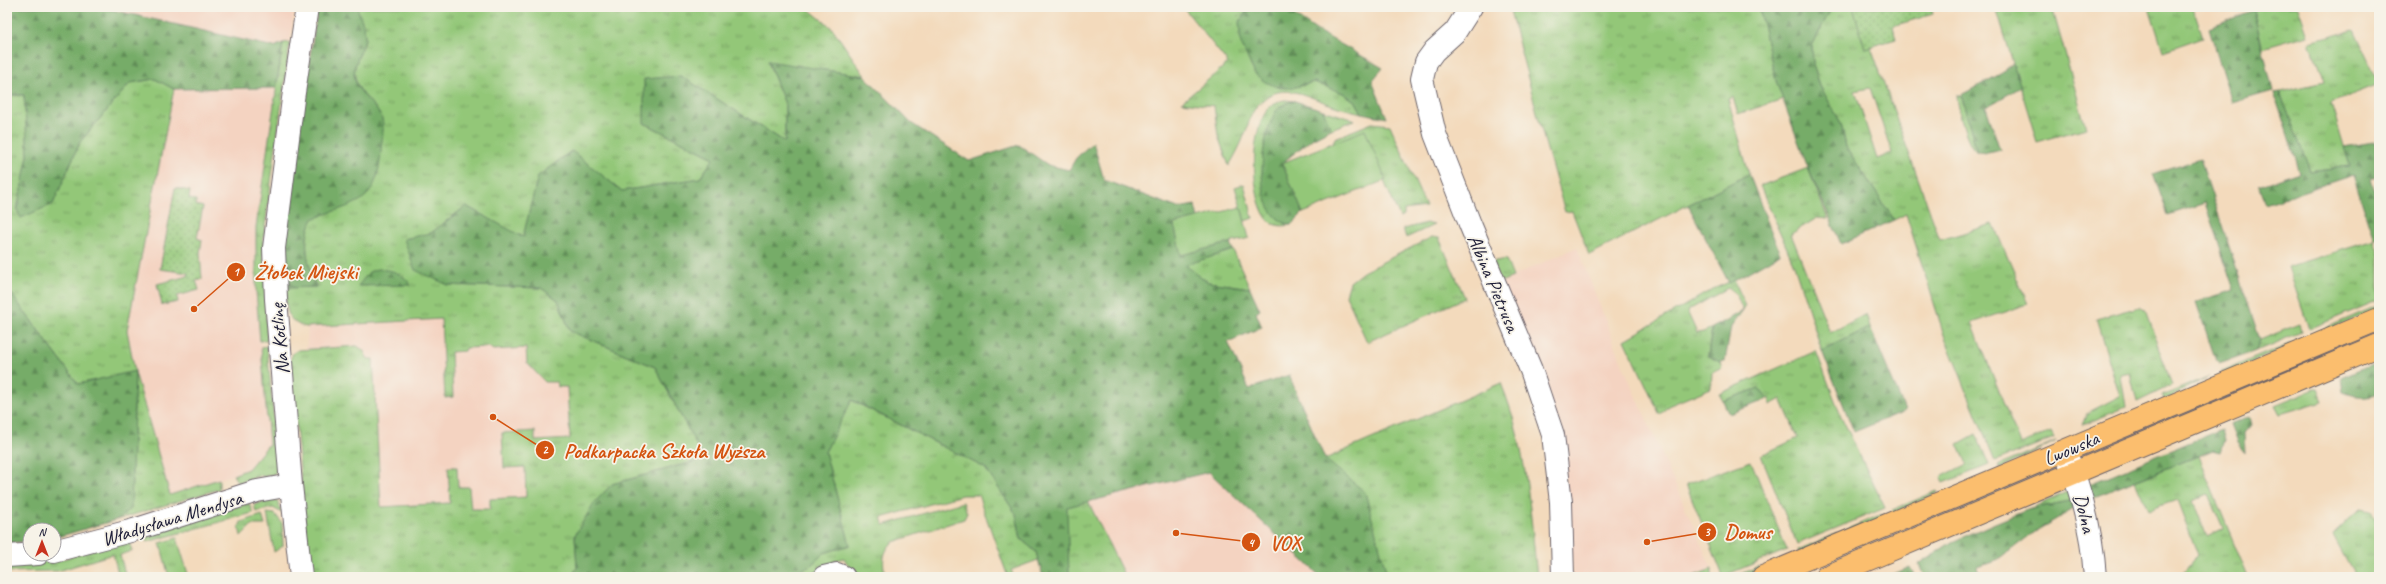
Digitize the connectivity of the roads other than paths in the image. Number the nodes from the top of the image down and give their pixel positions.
1 (308, 7) edge
2 (1471, 7) edge
3 (2379, 319) edge
4 (2379, 345) edge
5 (2065, 451) junction
6 (2074, 472) junction
7 (291, 486) junction
8 (62, 550) edge
9 (22, 555) edge
10 (7, 556) edge
11 (301, 577) edge
12 (824, 577) edge
13 (844, 577) edge
14 (1564, 577) edge
15 (1763, 577) edge
16 (1826, 577) edge
17 (2095, 577) edge

1 - 7 street, Na Kotlinę
2 - 14 street, Albina Pietrusa
3 - 5 main road, Lwowska
4 - 6 main road, Lwowska
5 - 6 street, Dolna
5 - 15 main road, Lwowska
6 - 16 main road, Lwowska
6 - 17 street, Dolna
7 - 8 street, Władysława Mendysa
7 - 11 street, Na Kotlinę
9 - 10 street
12 - 13 street

